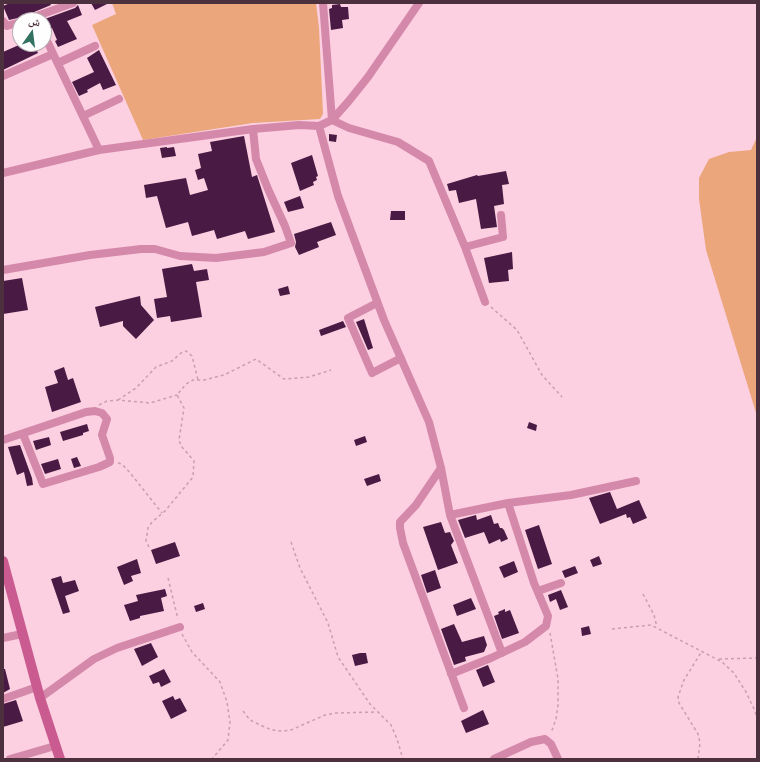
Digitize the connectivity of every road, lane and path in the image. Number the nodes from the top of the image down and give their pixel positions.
1 (73, 3) edge
2 (323, 3) edge
3 (419, 3) edge
4 (58, 6) edge
5 (44, 12) edge
6 (3, 21) edge
7 (12, 24) edge
8 (95, 46) dead end
9 (53, 54) joint
10 (58, 63) junction
11 (3, 76) edge
12 (119, 99) dead end
13 (83, 116) junction
14 (332, 120) junction
15 (319, 126) junction
16 (253, 129) junction
17 (99, 150) junction
18 (3, 173) edge
19 (501, 215) dead end
20 (465, 247) junction
21 (3, 270) edge
22 (485, 302) joint
23 (377, 303) junction
24 (400, 358) junction
25 (331, 370) dead end
26 (198, 380) junction
27 (177, 395) junction
28 (562, 397) dead end
29 (118, 400) junction
30 (95, 411) junction
31 (23, 434) junction
32 (3, 440) edge
33 (110, 462) junction
34 (441, 468) junction
35 (636, 481) dead end
36 (508, 503) junction
37 (162, 513) junction
38 (450, 515) junction
39 (291, 542) dead end
40 (149, 547) dead end
41 (3, 561) edge
42 (168, 578) dead end
43 (561, 583) dead end
44 (538, 591) junction
45 (643, 594) dead end
46 (548, 619) junction
47 (180, 627) junction
48 (657, 627) junction
49 (612, 629) dead end
50 (22, 634) junction
51 (3, 638) edge
52 (702, 651) junction
53 (502, 653) junction
54 (757, 658) edge
55 (717, 659) junction
56 (451, 674) junction
57 (37, 687) junction
58 (40, 698) junction
59 (3, 699) edge
60 (464, 708) dead end
61 (243, 712) dead end
62 (377, 712) junction
63 (757, 719) edge
64 (548, 741) junction
65 (55, 746) junction
66 (10, 759) edge
67 (60, 759) edge
68 (212, 759) edge
69 (403, 759) edge
70 (494, 759) edge
71 (558, 759) edge
72 (698, 759) edge

1 - 4 street
2 - 14 street
3 - 14 street
4 - 5 street
6 - 7 street
8 - 10 street
9 - 10 street
9 - 11 street
10 - 13 street
12 - 13 street
13 - 17 street
14 - 15 street
14 - 20 street
15 - 16 street
15 - 23 street
16 - 17 street
16 - 21 street
17 - 18 street
19 - 20 street
20 - 22 street
22 - 28 path
23 - 24 street
23 - 24 street
24 - 34 street
25 - 26 path
26 - 27 path
26 - 29 path
27 - 29 path
27 - 37 path
29 - 30 path
30 - 31 street
30 - 33 street
31 - 32 street
31 - 33 street
33 - 37 path
34 - 38 street
34 - 56 street
35 - 36 street
36 - 38 street
36 - 44 street
37 - 40 path
38 - 53 street
39 - 62 path
41 - 50 street
42 - 47 path
43 - 44 street
44 - 46 street
45 - 48 path
46 - 53 street
46 - 64 path
47 - 58 street
47 - 68 path
48 - 49 path
48 - 52 path
50 - 51 street
50 - 57 street
52 - 55 path
52 - 72 path
53 - 56 street
54 - 55 path
55 - 63 path
56 - 60 street
57 - 58 street
57 - 59 street
58 - 65 street
61 - 62 path
62 - 69 path
64 - 70 street
64 - 71 street
65 - 66 street
65 - 67 street

